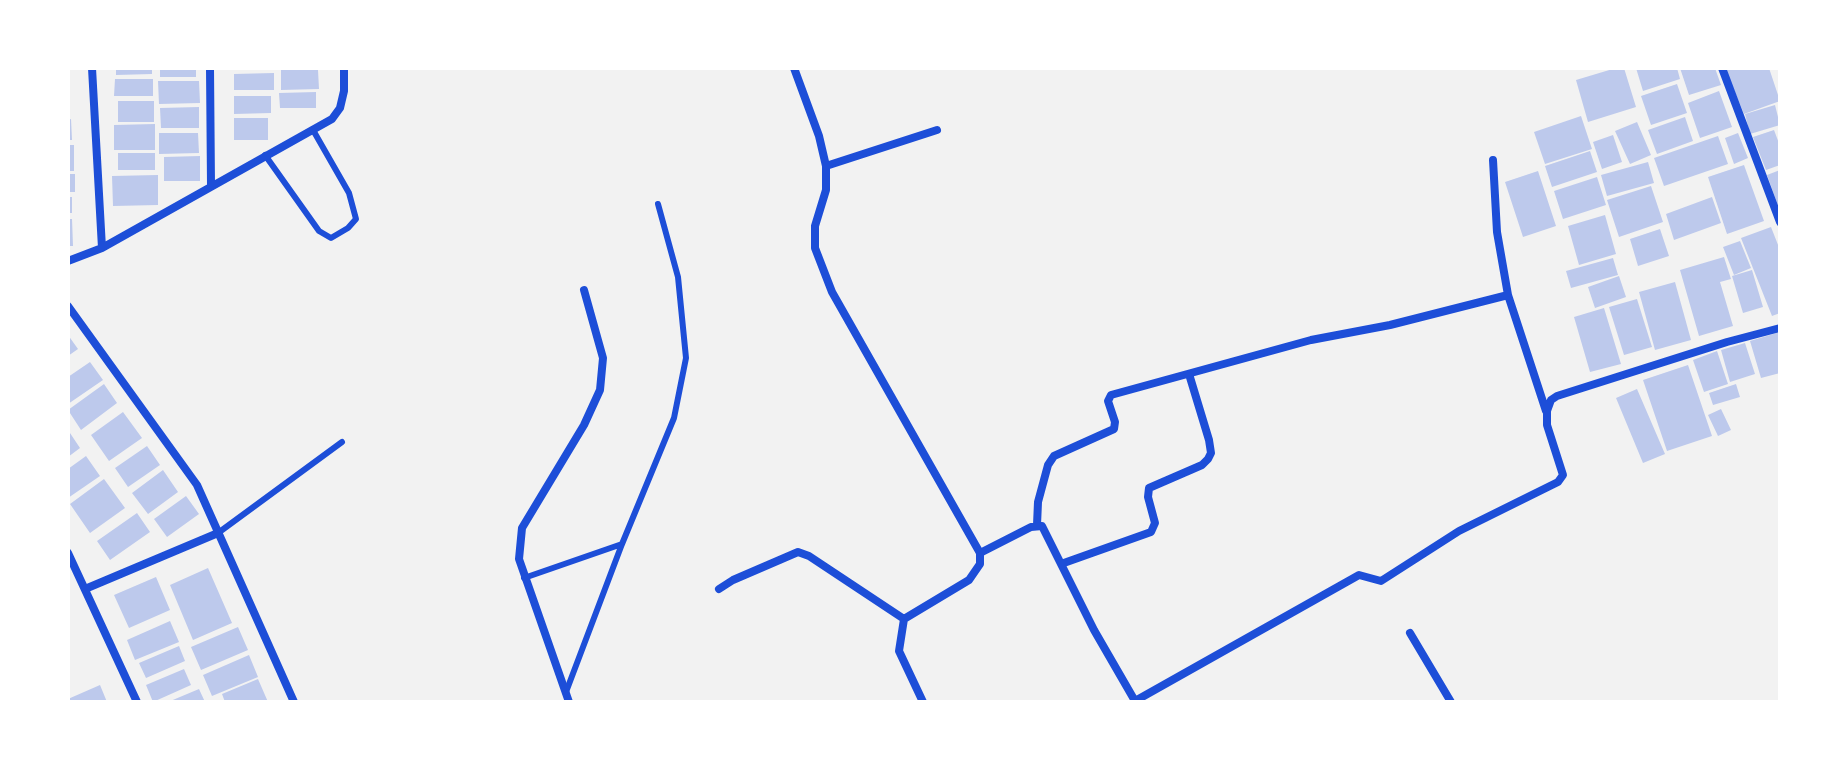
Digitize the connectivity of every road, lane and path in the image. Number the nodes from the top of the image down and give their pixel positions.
1 (92, 68) edge
2 (210, 68) edge
3 (344, 68) edge
4 (794, 68) edge
5 (1722, 68) edge
6 (313, 130) junction
7 (937, 130) dead end
8 (265, 155) junction
9 (1493, 160) dead end
10 (826, 166) junction
11 (211, 185) junction
12 (658, 204) dead end
13 (1780, 222) edge
14 (102, 248) junction
15 (68, 261) edge
16 (584, 290) dead end
17 (1508, 295) junction
18 (68, 306) edge
19 (1780, 328) edge
20 (1189, 374) junction
21 (1547, 411) junction
22 (342, 442) dead end
23 (1037, 525) junction
24 (218, 533) junction
25 (622, 544) junction
26 (68, 553) edge
27 (980, 553) junction
28 (1061, 564) junction
29 (524, 578) junction
30 (85, 589) junction
31 (719, 589) dead end
32 (904, 619) junction
33 (1410, 633) dead end
34 (566, 692) junction
35 (137, 702) edge
36 (294, 702) edge
37 (569, 702) edge
38 (923, 702) edge
39 (1134, 702) edge
40 (1451, 702) edge

1 - 14 street
2 - 11 street
3 - 6 street
4 - 10 street
5 - 13 street
6 - 8 street
6 - 8 lane
7 - 10 street
8 - 11 street
9 - 17 street
10 - 27 street
11 - 14 street
12 - 25 lane
14 - 15 street
16 - 29 street
17 - 20 street
17 - 21 street
18 - 24 street
19 - 21 street
20 - 23 street
20 - 28 street
21 - 39 street
22 - 24 lane
23 - 27 street
23 - 28 street
24 - 30 street
24 - 36 street
25 - 29 lane
25 - 34 lane
26 - 30 street
27 - 32 street
28 - 39 street
29 - 34 street
30 - 35 street
31 - 32 street
32 - 38 street
33 - 40 street
34 - 37 street

